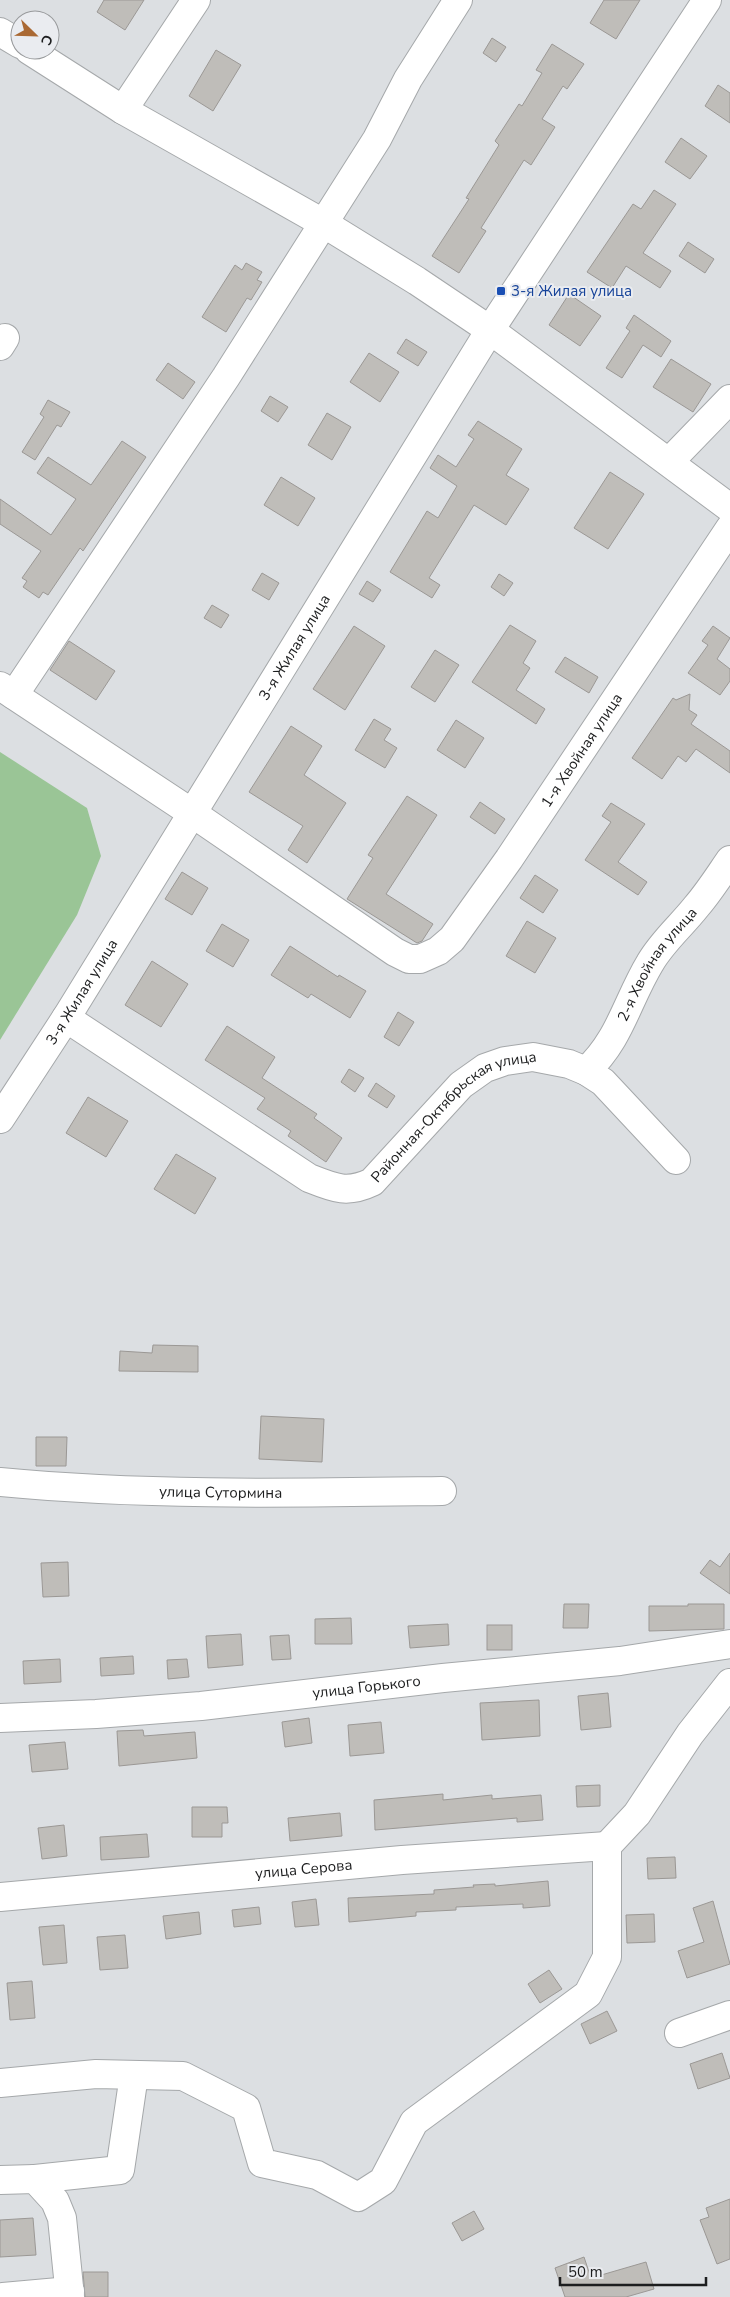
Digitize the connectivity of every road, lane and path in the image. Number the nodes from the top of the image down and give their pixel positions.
1 (196, 0) edge
2 (458, 0) edge
3 (707, 0) edge
4 (45, 60) edge
5 (123, 110) junction
6 (323, 223) junction
7 (490, 330) junction
8 (730, 399) edge
9 (669, 462) junction
10 (730, 508) edge
11 (730, 528) edge
12 (7, 691) edge
13 (192, 813) junction
14 (730, 860) edge
15 (66, 1018) junction
16 (586, 1071) junction
17 (0, 1119) edge
18 (676, 1160) dead end
19 (0, 1482) edge
20 (442, 1491) dead end
21 (730, 1644) edge
22 (730, 1683) edge
23 (0, 1718) edge
24 (608, 1846) junction
25 (0, 1897) edge
26 (730, 2016) edge
27 (679, 2033) dead end
28 (134, 2075) junction
29 (0, 2083) edge
30 (35, 2179) junction
31 (0, 2180) edge
32 (70, 2294) edge
33 (3, 2297) edge

1 - 5 street
2 - 6 street
3 - 7 street, 3-я Жилая улица
4 - 5 street
5 - 6 street
6 - 7 street
6 - 12 street
7 - 9 street
7 - 13 street, 3-я Жилая улица
8 - 9 street
9 - 10 street
11 - 13 street, 1-я Хвойная улица
12 - 13 street
13 - 15 street, 3-я Жилая улица
14 - 16 street, 2-я Хвойная улица
15 - 16 street, Районная-Октябрьская улица
15 - 17 street, 3-я Жилая улица
16 - 18 street, Районная-Октябрьская улица
19 - 20 street, улица Сутормина
21 - 23 street, улица Горького
22 - 24 street
24 - 25 street, улица Серова
24 - 28 street
26 - 27 street
28 - 29 street
28 - 30 street
30 - 31 street
30 - 32 street
32 - 33 street

